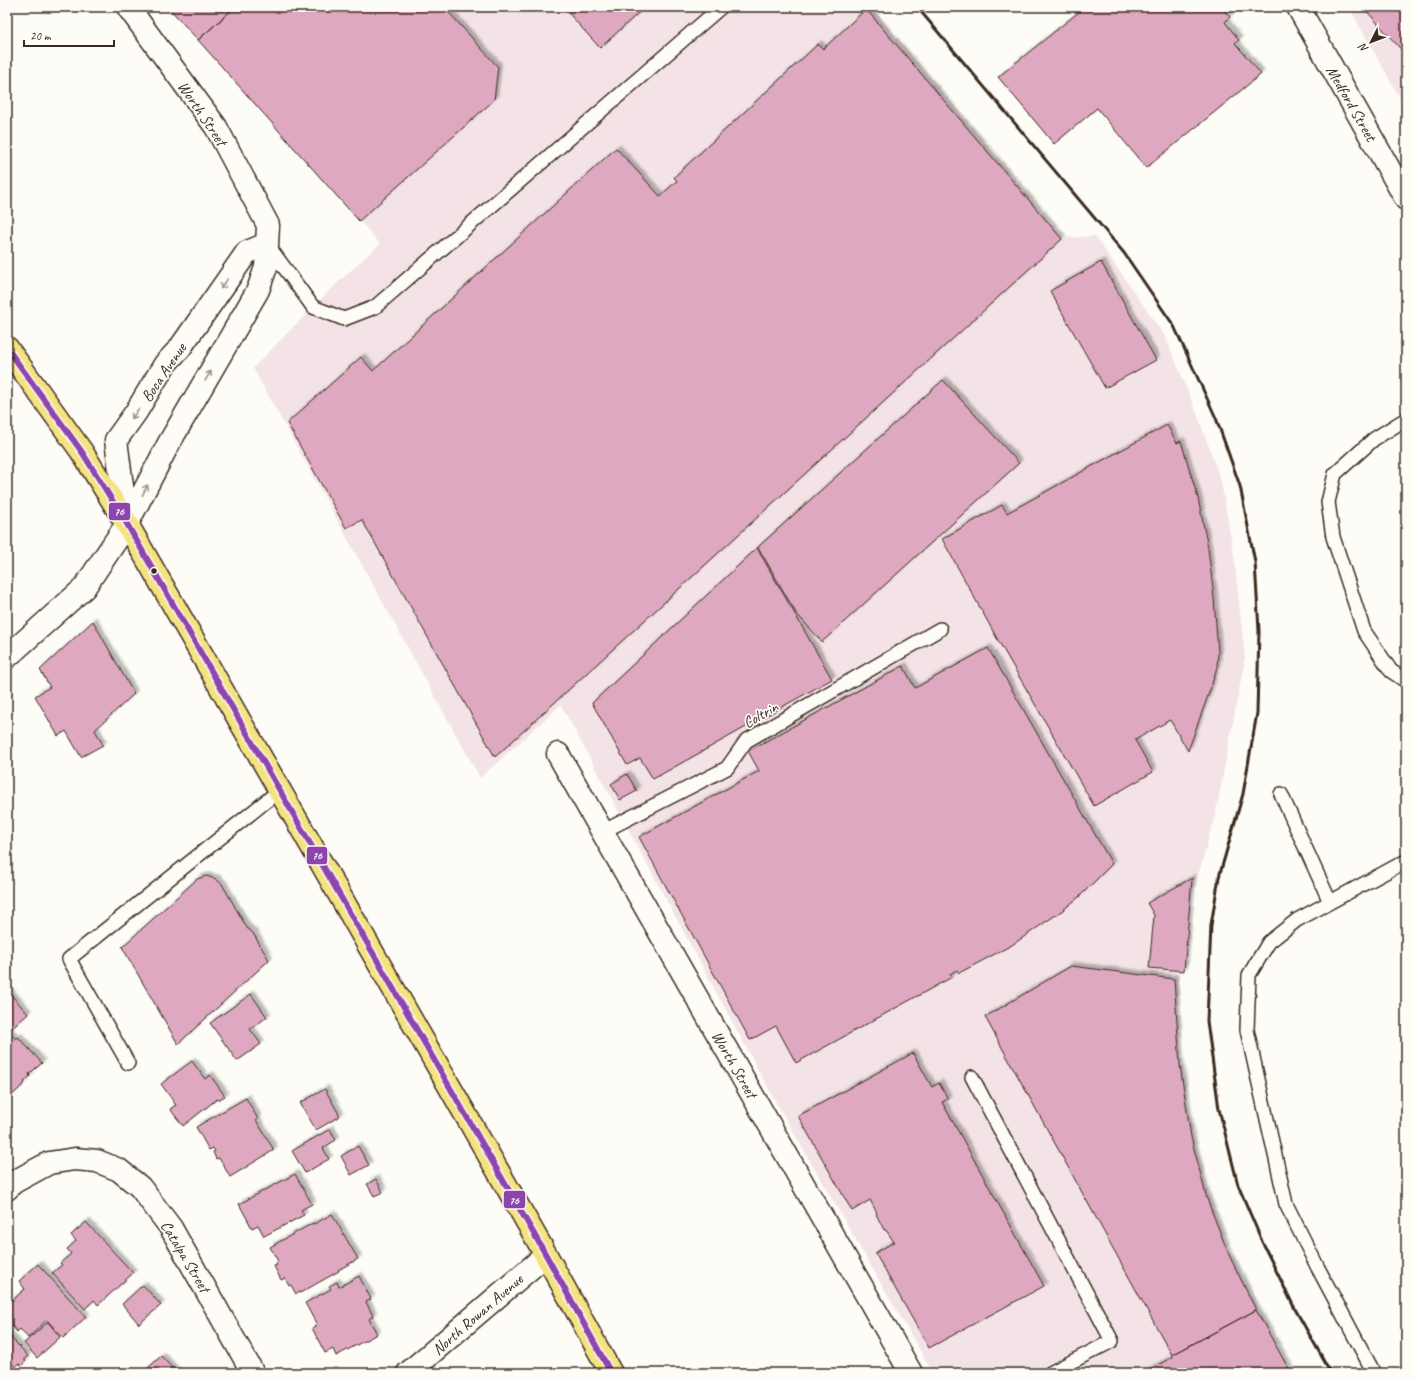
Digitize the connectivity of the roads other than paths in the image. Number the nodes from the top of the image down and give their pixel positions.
1 (128, 7) edge
2 (721, 7) edge
3 (1298, 7) edge
4 (1406, 199) edge
5 (268, 235) junction
6 (7, 348) edge
7 (1406, 419) edge
8 (127, 524) junction
9 (940, 629) dead end
10 (7, 657) edge
11 (1406, 681) edge
12 (558, 754) dead end
13 (280, 790) junction
14 (1280, 794) dead end
15 (602, 832) junction
16 (1406, 861) edge
17 (1330, 902) junction
18 (128, 1063) dead end
19 (972, 1077) dead end
20 (7, 1189) edge
21 (546, 1255) junction
22 (253, 1373) edge
23 (408, 1373) edge
24 (611, 1373) edge
25 (911, 1373) edge
26 (1050, 1373) edge
27 (1374, 1373) edge

1 - 5 street, Worth Street
2 - 5 lane
3 - 4 street, Medford Street
8 -> 5 street
5 -> 8 street, Boca Avenue
6 - 8 main road
7 - 11 lane
8 - 10 street
8 - 13 main road
9 - 15 lane, Coltrin
12 - 15 street, Worth Street
13 - 18 lane
13 - 21 main road
14 - 17 lane
15 - 25 street, Worth Street
16 - 17 lane
17 - 27 lane
19 - 26 lane
20 - 22 street, Catalpa Street
21 - 23 street, North Rowan Avenue
21 - 24 main road

